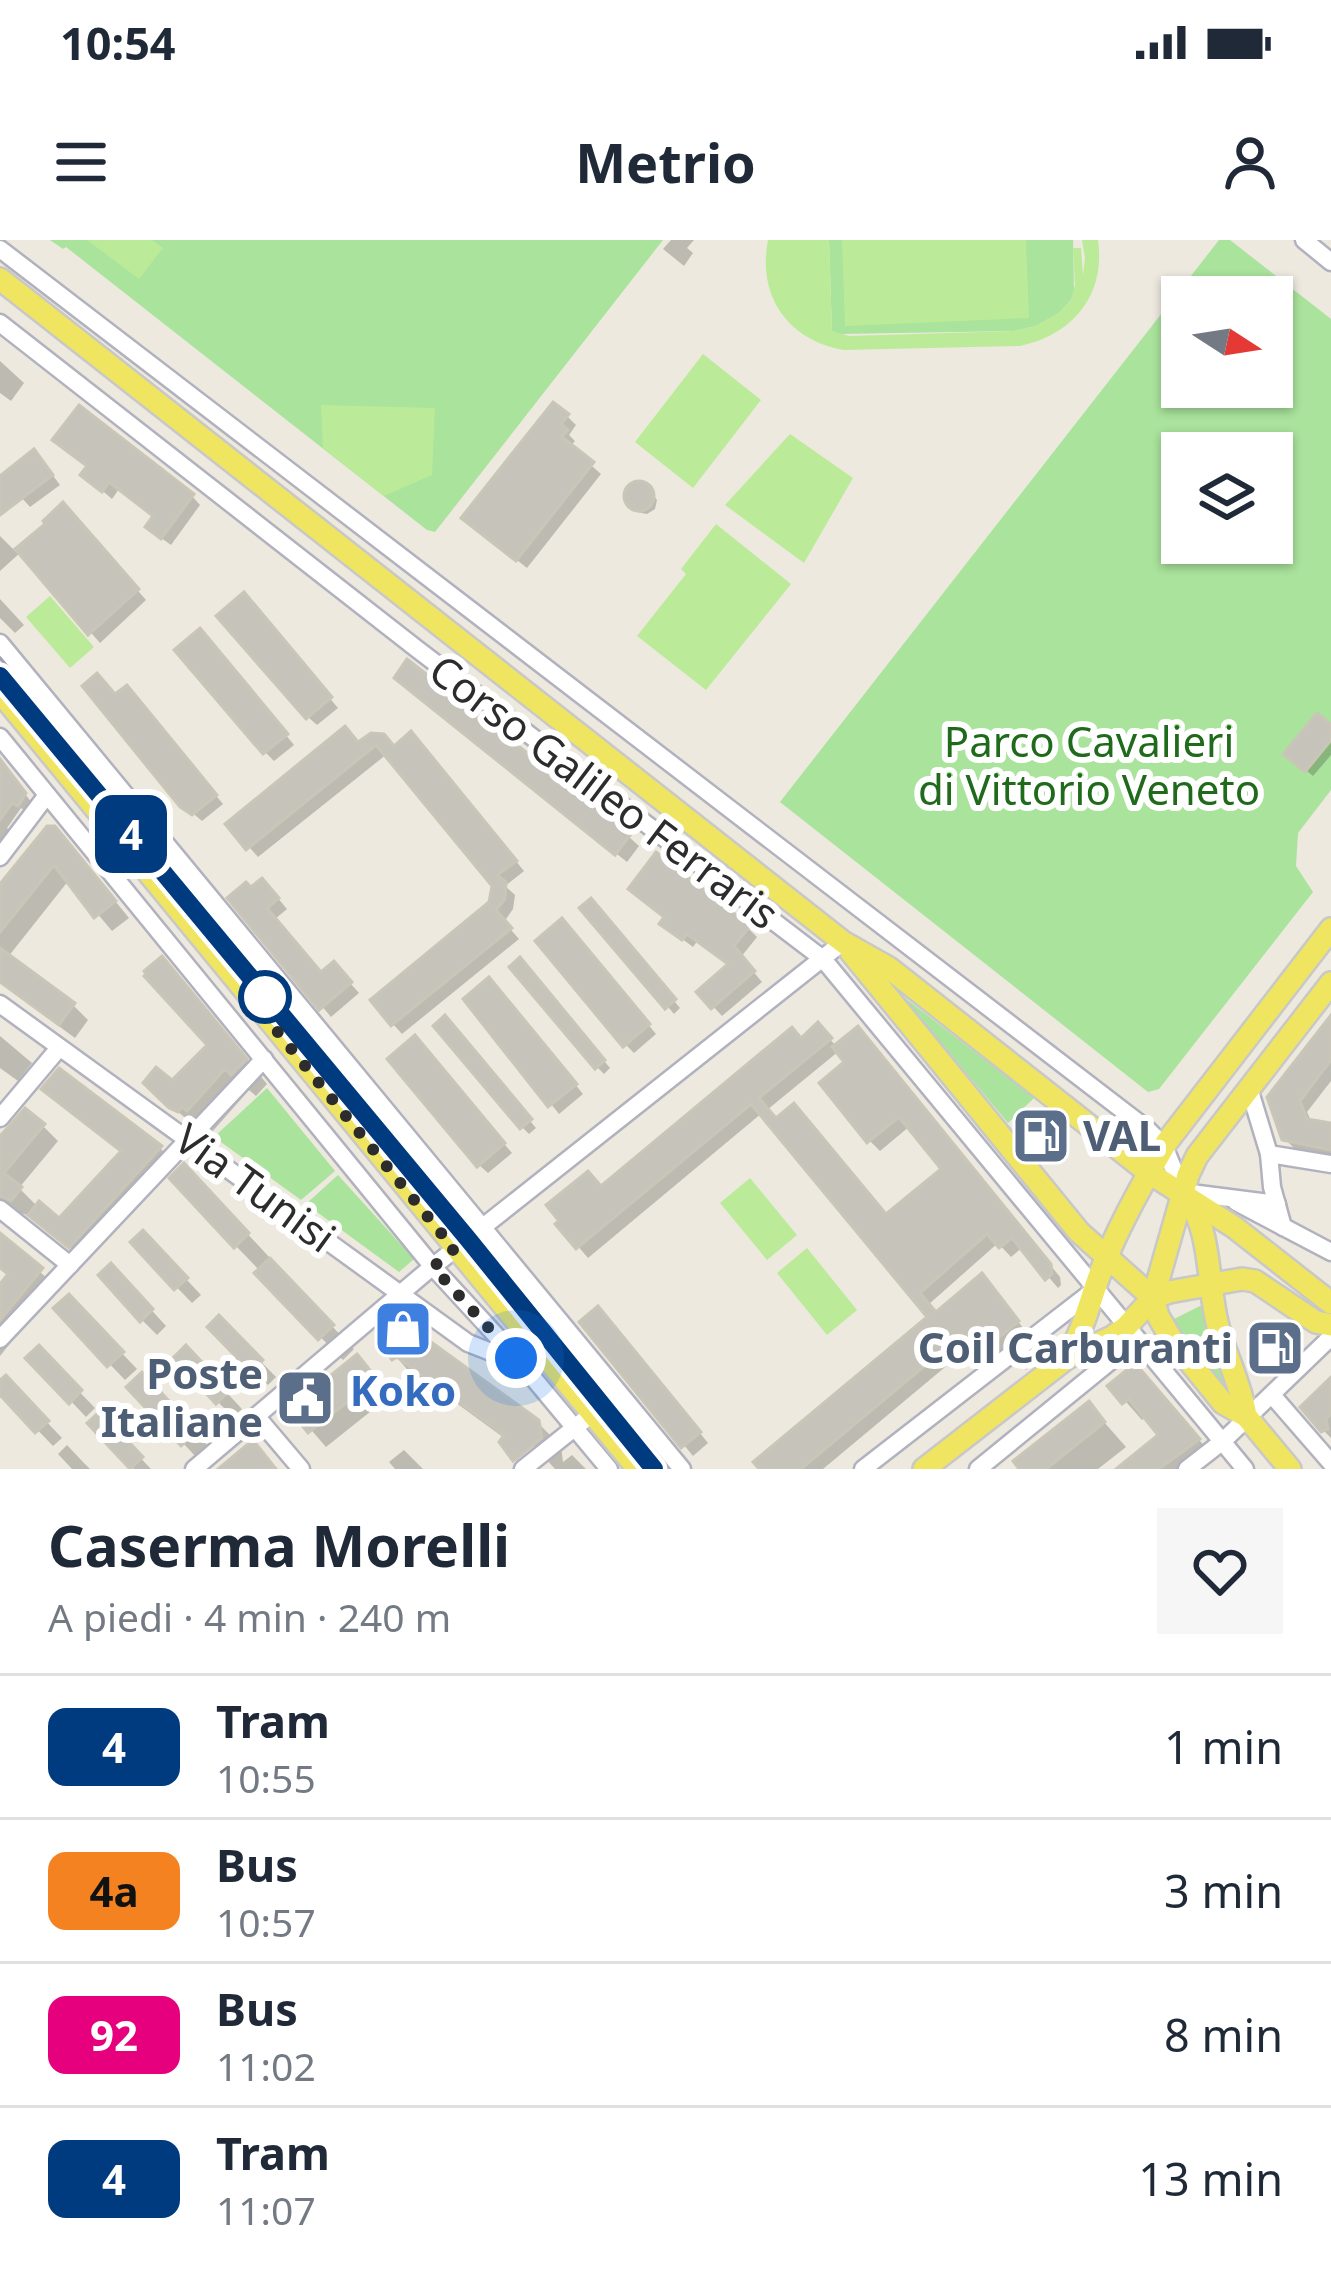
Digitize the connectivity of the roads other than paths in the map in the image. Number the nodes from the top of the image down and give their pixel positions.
1 (1304, 240) edge
2 (0, 250) edge
3 (1331, 262) edge
4 (0, 279) edge
5 (0, 322) edge
6 (0, 643) edge
7 (0, 692) edge
8 (0, 737) edge
9 (47, 795) junction
10 (0, 856) edge
11 (1331, 929) edge
12 (843, 942) junction
13 (823, 959) junction
14 (269, 970) junction
15 (1331, 983) edge
16 (245, 993) junction
17 (0, 1004) edge
18 (59, 1048) junction
19 (264, 1059) junction
20 (1249, 1088) junction
21 (0, 1118) edge
22 (189, 1139) junction
23 (1164, 1146) junction
24 (1269, 1154) junction
25 (1331, 1164) edge
26 (1148, 1172) junction
27 (1183, 1192) junction
28 (1233, 1200) junction
29 (1277, 1204) junction
30 (0, 1210) edge
31 (1283, 1227) junction
32 (483, 1228) junction
33 (454, 1249) junction
34 (1331, 1252) edge
35 (1107, 1260) junction
36 (70, 1265) junction
37 (433, 1267) junction
38 (1209, 1284) junction
39 (1094, 1289) junction
40 (401, 1294) junction
41 (1154, 1298) junction
42 (1331, 1303) edge
43 (1131, 1332) junction
44 (1327, 1336) edge
45 (0, 1339) edge
46 (516, 1358) junction
47 (1067, 1358) junction
48 (1272, 1395) junction
49 (593, 1413) junction
50 (1246, 1416) junction
51 (257, 1417) junction
52 (575, 1428) junction
53 (1223, 1441) junction
54 (1331, 1463) edge
55 (984, 1467) edge
56 (194, 1469) edge
57 (301, 1469) edge
58 (523, 1469) edge
59 (609, 1469) edge
60 (638, 1469) edge
61 (682, 1469) edge
62 (863, 1469) edge
63 (924, 1469) edge
64 (1186, 1469) edge
65 (1245, 1469) edge
66 (1290, 1469) edge

1 - 3 street
2 - 23 street, Corso Galileo Ferraris
4 - 12 main road, Corso Galileo Ferraris
5 - 13 street, Corso Galileo Ferraris
6 - 14 street
7 - 16 main road
8 - 9 street
9 - 10 street
9 - 19 street
11 - 23 main road
12 - 13 street
12 - 26 main road, Corso Galileo Ferraris
12 - 35 main road, Corso Galileo Ferraris
13 - 32 street
13 - 39 street, Corso Galileo Ferraris
14 - 16 street
14 - 32 street
15 - 20 main road
16 - 33 main road
17 - 18 street, Via Tunisi
18 - 21 street
18 - 22 street, Via Tunisi
19 - 22 street
19 - 37 street
20 - 24 street
20 - 27 main road
22 - 36 street
22 - 40 street, Via Tunisi
23 - 26 main road
23 - 27 street, Corso Galileo Ferraris
24 - 25 street
24 - 29 street
26 - 27 main road, Corso Galileo Ferraris
26 - 35 main road
27 - 28 street
27 - 38 main road
27 - 41 main road
27 - 42 main road, Corso Galileo Ferraris
28 - 29 street
28 - 31 street
29 - 31 street
30 - 36 street
31 - 34 street
32 - 33 street
32 - 61 street
33 - 37 street
33 - 49 main road
35 - 39 main road
35 - 41 main road, Corso Galileo Ferraris
36 - 45 street
37 - 40 street
37 - 46 street
38 - 41 main road
38 - 44 main road
38 - 50 main road
39 - 43 street, Corso Galileo Ferraris
39 - 47 main road
39 - 62 street
40 - 46 street, Via Tunisi
40 - 51 street
41 - 43 main road
41 - 50 main road
43 - 47 main road
43 - 53 street, Corso Galileo Ferraris
43 - 55 street
44 - 48 street
46 - 52 street
47 - 63 main road
48 - 50 street
48 - 54 street
49 - 52 street
49 - 60 main road
50 - 53 street
50 - 66 main road
51 - 56 street
51 - 57 street
52 - 58 street
52 - 59 street
53 - 64 street
53 - 65 street, Corso Galileo Ferraris

